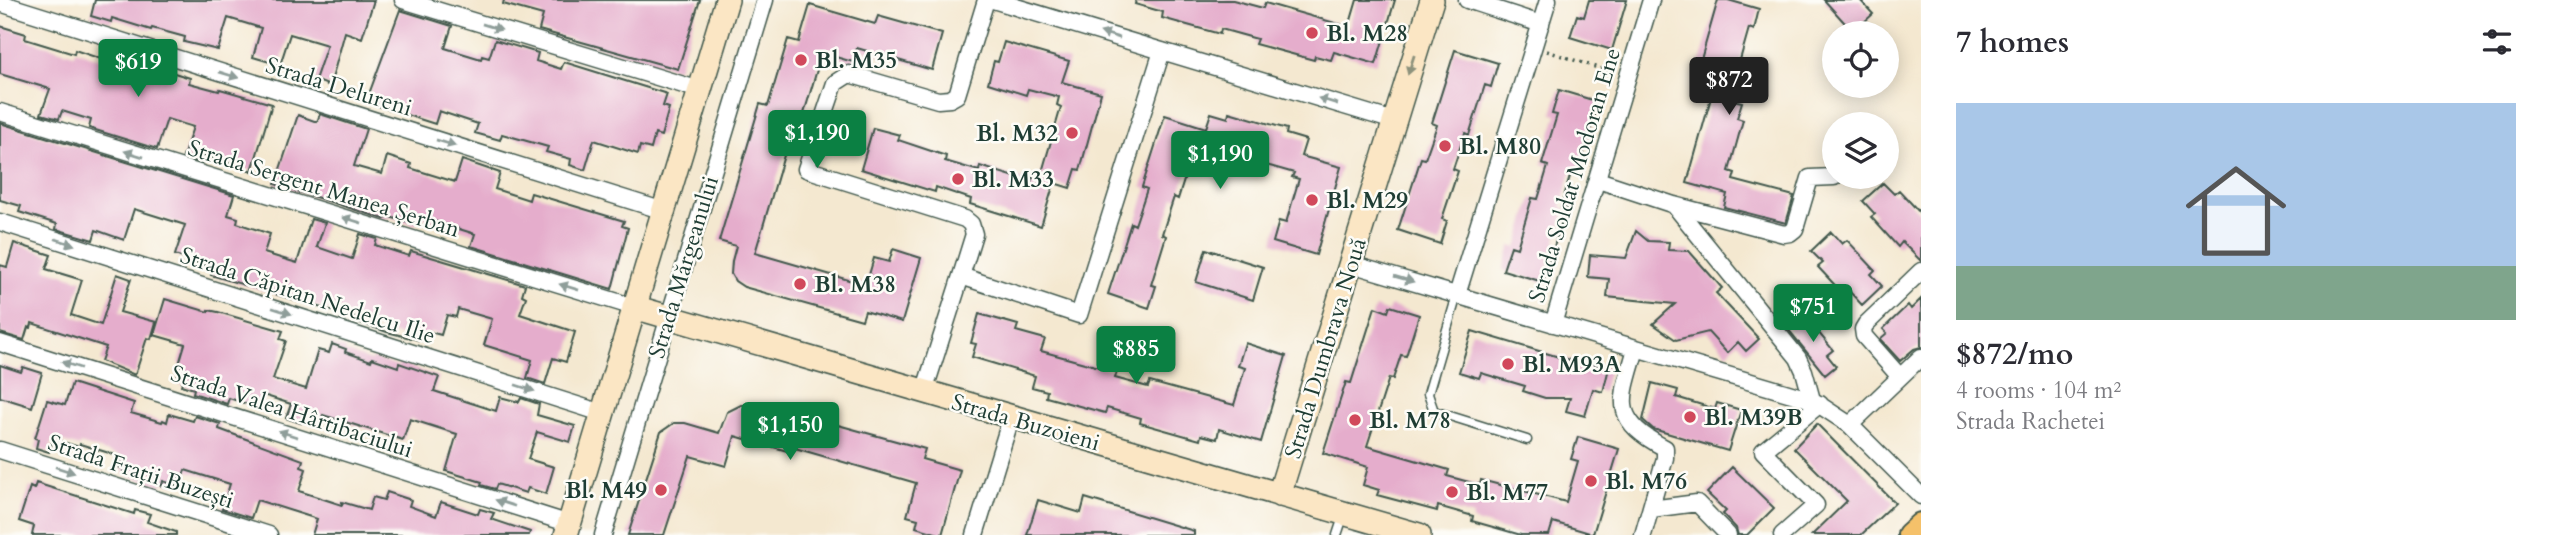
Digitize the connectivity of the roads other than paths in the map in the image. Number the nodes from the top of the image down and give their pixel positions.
1 (403, 0) edge
2 (727, 0) edge
3 (765, 0) edge
4 (986, 0) edge
5 (993, 0) edge
6 (1432, 0) edge
7 (1467, 0) edge
8 (1548, 0) edge
9 (1651, 0) edge
10 (0, 4) edge
11 (1034, 6) edge
12 (1541, 24) junction
13 (1162, 51) junction
14 (700, 90) junction
15 (0, 112) edge
16 (1394, 121) junction
17 (1822, 178) edge
18 (1598, 180) junction
19 (1674, 205) junction
20 (664, 211) junction
21 (0, 222) edge
22 (1351, 264) junction
23 (1921, 271) edge
24 (961, 276) junction
25 (1457, 295) junction
26 (634, 307) junction
27 (668, 317) junction
28 (1553, 324) junction
29 (0, 343) edge
30 (1636, 349) junction
31 (1921, 357) edge
32 (1900, 377) junction
33 (924, 392) junction
34 (1816, 402) junction
35 (602, 413) junction
36 (1011, 418) junction
37 (1850, 425) junction
38 (1527, 440) dead end
39 (0, 450) edge
40 (1279, 495) junction
41 (1921, 496) edge
42 (1651, 509) junction
43 (1340, 524) edge
44 (1921, 525) edge
45 (568, 529) edge
46 (269, 535) edge
47 (603, 535) edge
48 (975, 535) edge
49 (1419, 535) edge
50 (1643, 535) edge
51 (1728, 535) edge
52 (1782, 535) edge
53 (1910, 535) edge

1 -> 14 street
2 - 14 street, Strada Mărgeanului
3 - 27 street, Strada Mărgeanului
4 - 24 street
5 - 11 street
6 -> 16 street, Strada Dumbrava Nouă
7 - 12 street
8 - 12 street
9 - 18 street, Strada Soldat Modoran Ene
10 -> 20 street, Strada Delureni
13 -> 11 street
12 - 25 street
16 -> 13 street
13 - 24 street
14 - 20 street, Strada Mărgeanului
26 -> 15 street, Strada Sergent Manea Șerban
16 - 22 street, Strada Dumbrava Nouă
17 - 19 street
18 - 19 street
18 - 28 street, Strada Soldat Modoran Ene
19 - 34 street
20 - 26 street, Strada Mărgeanului
21 -> 35 street, Strada Căpitan Nedelcu Ilie
22 -> 25 street, Strada Soldat Modoran Ene
22 - 40 street, Strada Dumbrava Nouă
23 - 32 street
24 - 33 street
25 - 28 street, Strada Soldat Modoran Ene
25 - 38 lane
26 - 27 street, Strada Buzoieni
26 - 35 street, Strada Mărgeanului
27 - 33 street, Strada Buzoieni
27 - 47 street, Strada Mărgeanului
28 - 30 street, Strada Soldat Modoran Ene
45 -> 29 street, Strada Valea Hârtibaciului
30 - 34 street, Strada Soldat Modoran Ene
30 - 42 street
31 - 32 street
32 - 37 street
33 - 36 street, Strada Buzoieni
34 - 37 street, Strada Soldat Modoran Ene
34 - 52 street
35 - 45 street, Strada Mărgeanului
36 - 40 street, Strada Buzoieni
36 - 48 street
37 - 41 street, Strada Soldat Modoran Ene
39 -> 46 street, Strada Frații Buzești
40 - 43 street, Strada Buzoieni
42 - 50 street
42 - 51 street
43 - 49 street, Strada Buzoieni
44 - 53 main road

